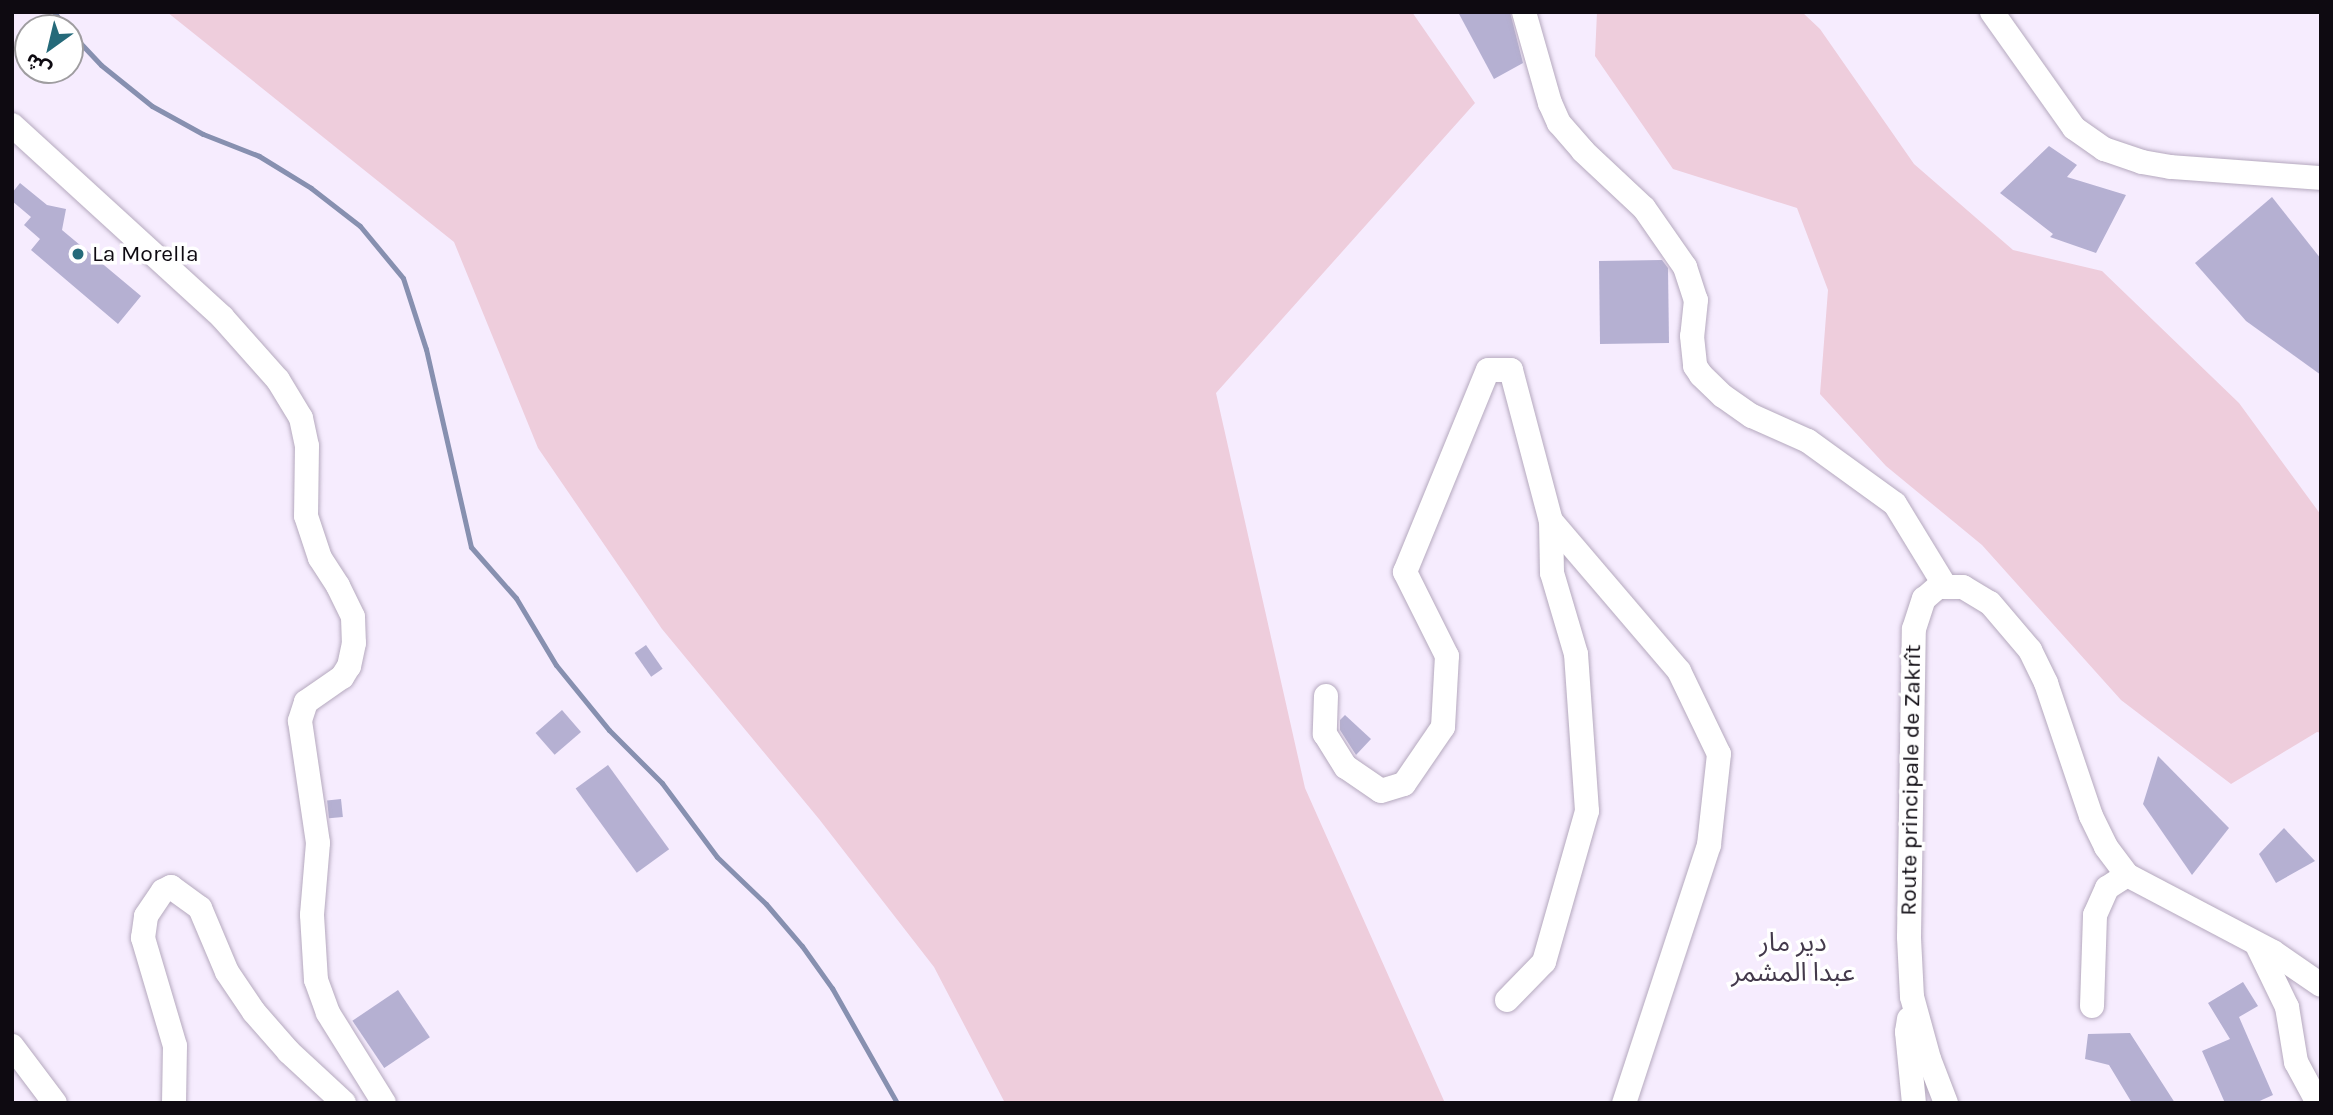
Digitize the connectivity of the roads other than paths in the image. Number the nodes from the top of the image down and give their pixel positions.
1 (1524, 12) edge
2 (1992, 12) edge
3 (12, 125) edge
4 (2321, 178) edge
5 (1551, 521) junction
6 (1945, 586) junction
7 (1326, 696) dead end
8 (2127, 875) junction
9 (2257, 944) junction
10 (2321, 985) edge
11 (1912, 998) junction
12 (1507, 1000) dead end
13 (2092, 1006) dead end
14 (12, 1046) edge
15 (55, 1103) edge
16 (174, 1103) edge
17 (344, 1103) edge
18 (384, 1103) edge
19 (1624, 1103) edge
20 (1914, 1103) edge
21 (1945, 1103) edge
22 (2318, 1103) edge

1 - 6 street
2 - 4 street
3 - 18 street
5 - 7 street
5 - 12 street
5 - 19 street
6 - 8 street
6 - 11 street, Route principale de Zakrît
8 - 9 street
8 - 13 street
9 - 10 street
9 - 22 street
11 - 20 street
11 - 21 street, Route principale de Zakrît
14 - 15 street
16 - 17 street

